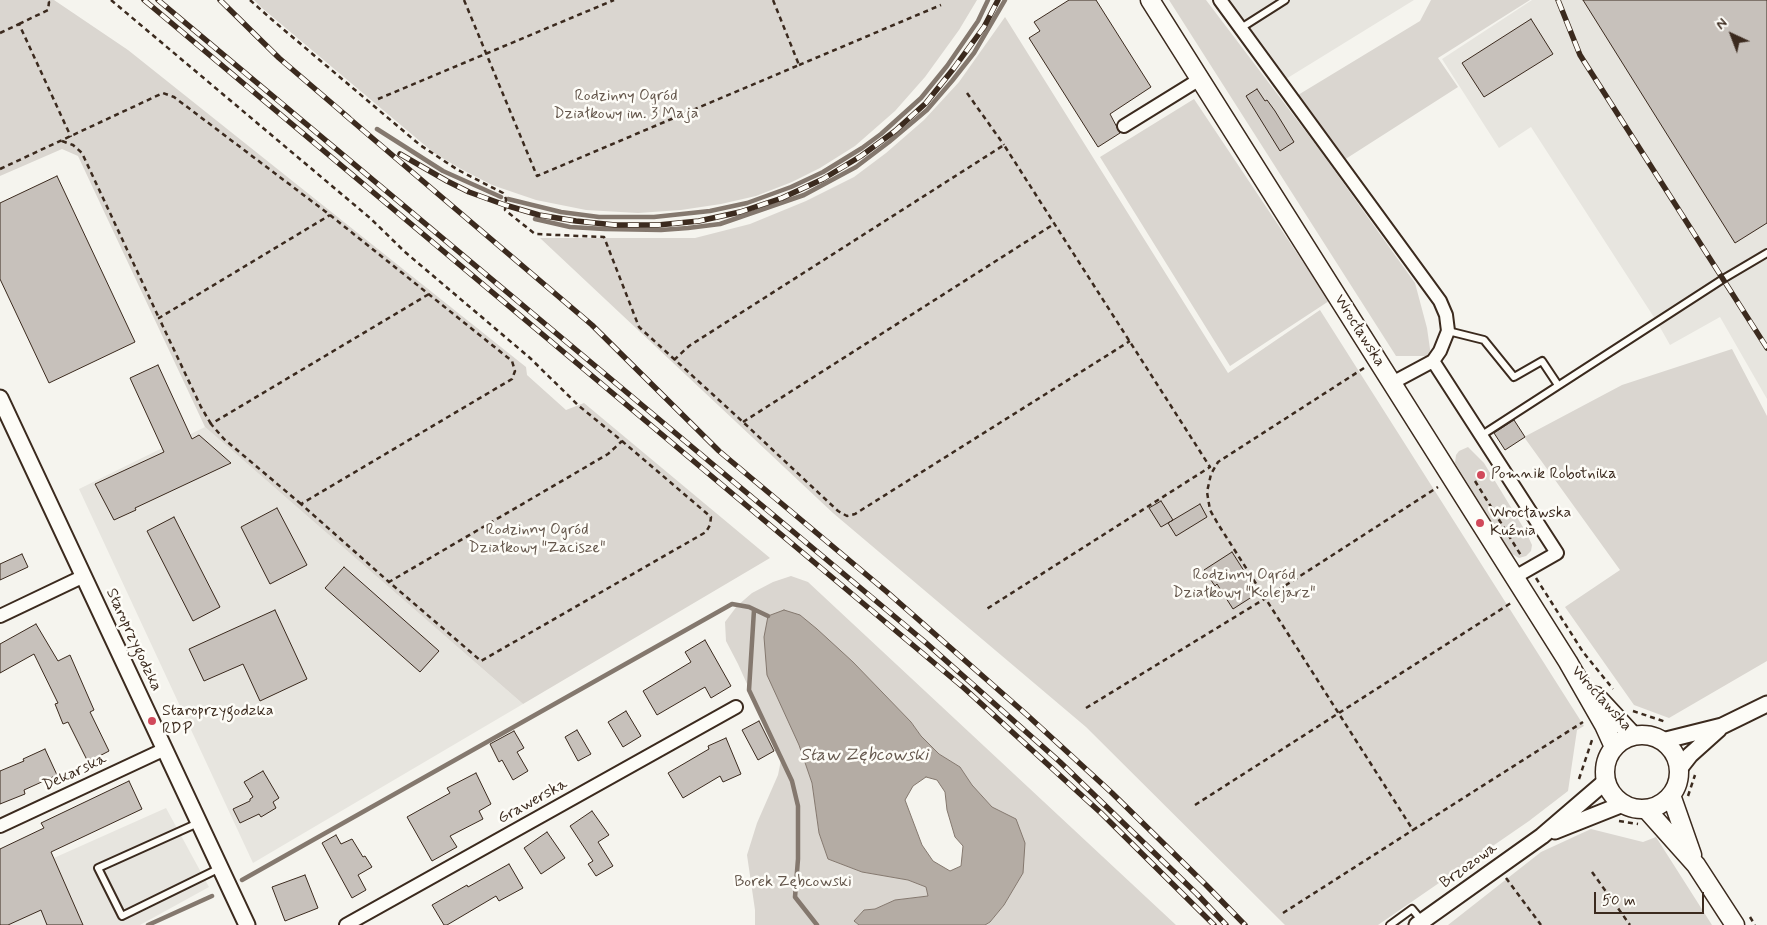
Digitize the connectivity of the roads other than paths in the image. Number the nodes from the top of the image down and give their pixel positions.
1 (1150, 0) edge
2 (1220, 0) edge
3 (1285, 0) edge
4 (1241, 28) junction
5 (1200, 79) junction
6 (1124, 126) dead end
7 (1767, 253) edge
8 (1448, 331) junction
9 (1433, 361) junction
10 (1392, 383) junction
11 (1558, 385) junction
12 (0, 398) edge
13 (1482, 435) junction
14 (84, 576) junction
15 (1514, 577) junction
16 (0, 616) edge
17 (1568, 662) junction
18 (1767, 704) edge
19 (736, 707) dead end
20 (1722, 726) junction
21 (1633, 736) junction
22 (1662, 741) junction
23 (1614, 747) junction
24 (164, 749) junction
25 (1687, 770) junction
26 (1606, 781) junction
27 (1679, 797) junction
28 (1623, 804) junction
29 (1645, 817) junction
30 (199, 822) junction
31 (0, 826) edge
32 (1542, 836) junction
33 (1696, 865) junction
34 (220, 867) junction
35 (1742, 921) edge
36 (1419, 923) edge
37 (247, 925) edge
38 (346, 925) edge
39 (1390, 925) edge

1 - 5 main road, Wrocławska
2 - 4 street
3 - 4 lane
4 - 8 street
5 - 6 street
5 - 10 main road, Wrocławska
7 - 11 lane
8 - 9 street
8 - 11 lane
9 - 10 street
9 - 13 street
10 - 15 main road, Wrocławska
11 - 13 lane
12 - 14 street, Staroprzygodzka
13 - 15 street
14 - 16 street
14 - 24 street, Staroprzygodzka
15 - 17 main road, Wrocławska
17 - 21 main road, Wrocławska
17 - 23 main road, Wrocławska
18 - 20 street
19 - 38 street, Grawerska
20 - 22 street
20 - 25 street
21 - 22 main road
21 - 23 main road
22 - 25 main road
23 - 26 main road
24 - 30 street, Staroprzygodzka
24 - 31 street, Dekarska
25 - 27 main road
26 - 28 main road
26 - 32 street, Brzozowa
27 - 29 main road
27 - 33 main road
28 - 29 main road
28 - 32 street, Brzozowa
29 - 33 main road
30 - 34 street, Staroprzygodzka
30 - 34 lane
32 - 36 street, Brzozowa
33 - 35 main road
34 - 37 street, Staroprzygodzka
36 - 39 lane

